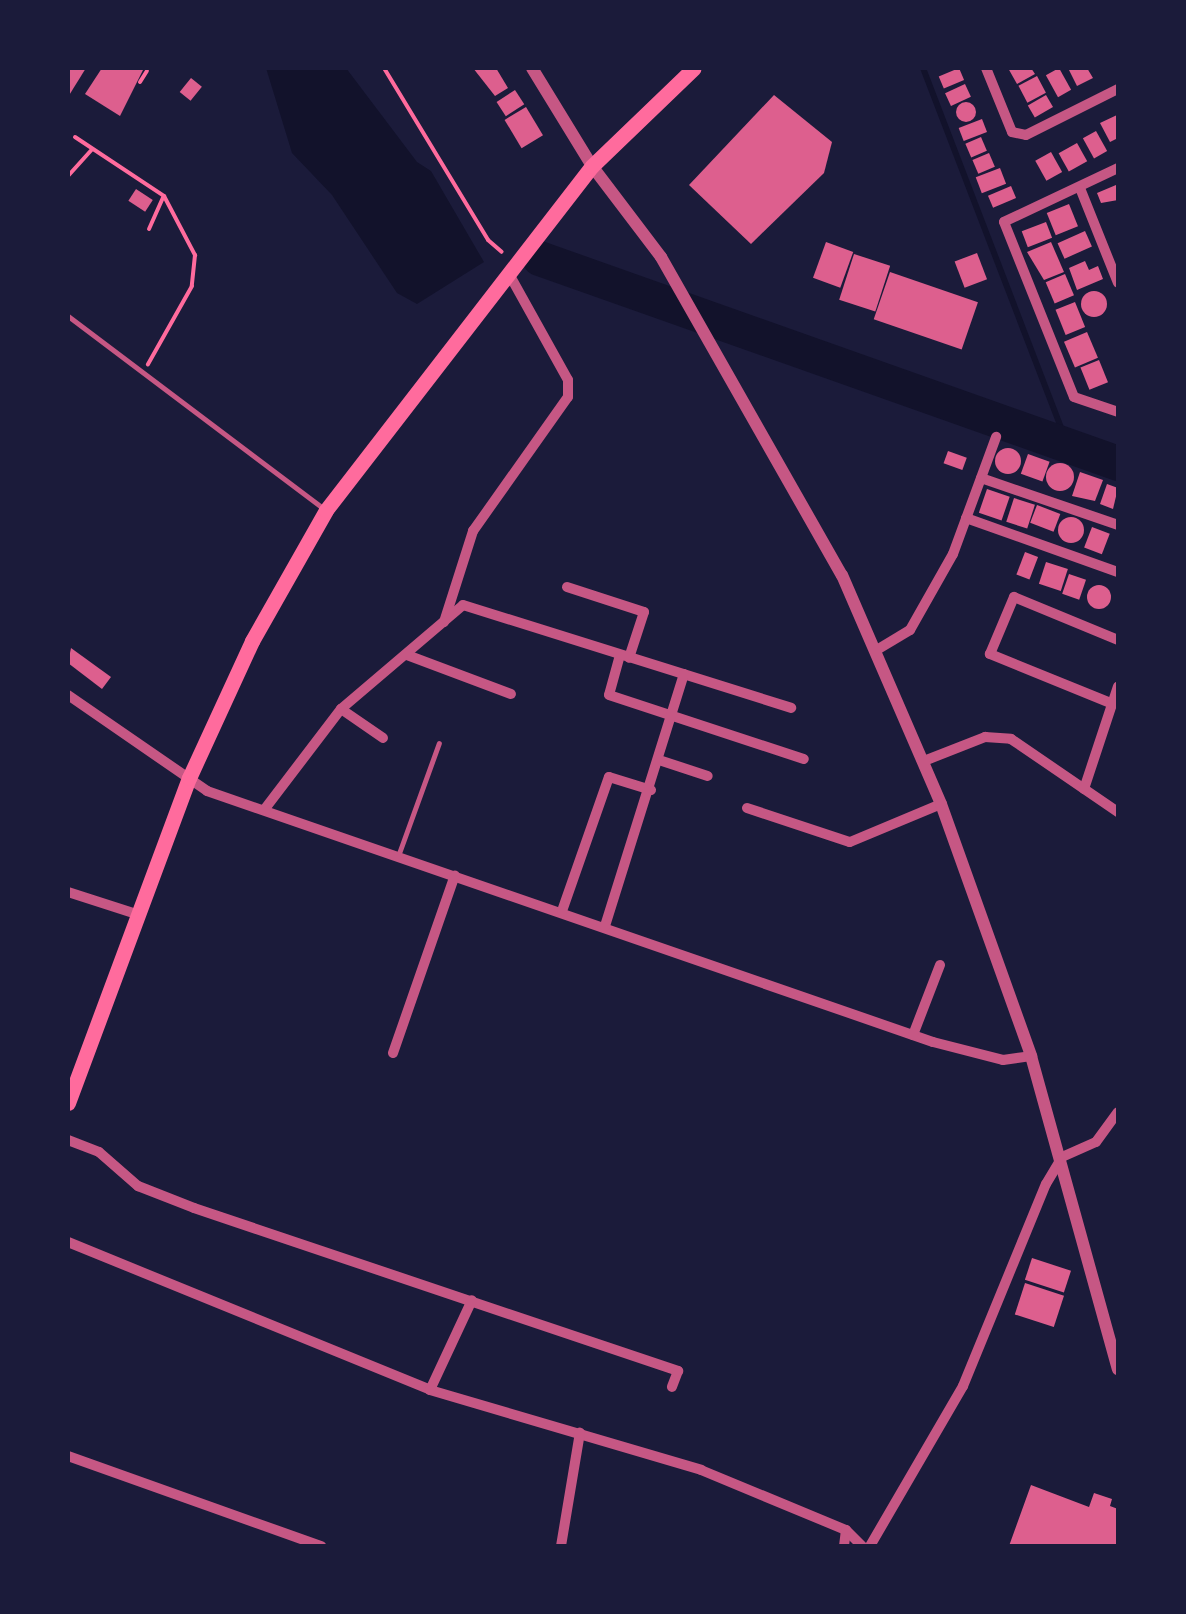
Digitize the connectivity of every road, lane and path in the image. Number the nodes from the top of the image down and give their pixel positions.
1 (384, 68) edge
2 (532, 68) edge
3 (694, 68) edge
4 (986, 68) edge
5 (147, 71) dead end
6 (140, 82) dead end
7 (1118, 89) edge
8 (75, 138) dead end
9 (92, 149) junction
10 (592, 166) junction
11 (1118, 168) edge
12 (68, 176) edge
13 (1080, 188) junction
14 (164, 196) junction
15 (150, 229) dead end
16 (514, 270) junction
17 (1118, 283) edge
18 (68, 316) edge
19 (142, 372) junction
20 (1118, 412) edge
21 (996, 437) dead end
22 (981, 478) junction
23 (326, 510) junction
24 (966, 518) junction
25 (1118, 525) edge
26 (1118, 572) edge
27 (567, 587) dead end
28 (443, 628) junction
29 (1118, 640) edge
30 (875, 651) junction
31 (406, 656) junction
32 (625, 657) junction
33 (684, 674) junction
34 (1118, 686) edge
35 (511, 694) dead end
36 (68, 695) edge
37 (1112, 704) junction
38 (792, 708) dead end
39 (341, 709) junction
40 (672, 716) junction
41 (383, 738) dead end
42 (439, 743) dead end
43 (804, 758) dead end
44 (662, 761) junction
45 (924, 761) junction
46 (708, 776) dead end
47 (189, 778) junction
48 (1084, 788) junction
49 (652, 790) junction
50 (941, 804) junction
51 (748, 808) dead end
52 (264, 810) junction
53 (1118, 812) edge
54 (398, 856) junction
55 (454, 875) junction
56 (68, 892) edge
57 (562, 911) junction
58 (136, 914) junction
59 (605, 926) junction
60 (940, 965) dead end
61 (914, 1035) junction
62 (393, 1053) dead end
63 (1031, 1056) junction
64 (68, 1103) edge
65 (1118, 1112) edge
66 (68, 1140) edge
67 (1062, 1157) junction
68 (68, 1242) edge
69 (472, 1300) junction
70 (1118, 1369) edge
71 (672, 1388) dead end
72 (430, 1390) junction
73 (580, 1433) junction
74 (68, 1456) edge
75 (846, 1530) junction
76 (321, 1546) edge
77 (561, 1546) edge
78 (844, 1546) edge
79 (862, 1546) edge
80 (870, 1546) edge

1 - 16 path
2 - 10 street
3 - 10 main road
4 - 7 street
5 - 6 path
8 - 9 path
9 - 12 path
9 - 14 path
10 - 16 main road
10 - 30 street
11 - 13 street
13 - 17 street
13 - 20 street
14 - 15 path
14 - 19 path
16 - 23 main road
16 - 28 street
18 - 19 lane
19 - 23 lane
21 - 22 street
22 - 24 street
22 - 25 street
23 - 47 main road
24 - 26 street
24 - 30 street
27 - 32 street
28 - 31 street
28 - 32 street
29 - 37 street
30 - 45 street
31 - 35 street
31 - 39 street
32 - 33 street
32 - 40 street
33 - 38 street
33 - 40 street
34 - 37 street
36 - 47 street
37 - 48 street
39 - 41 street
39 - 52 street
40 - 43 street
40 - 44 street
42 - 54 lane
44 - 46 street
44 - 49 street
45 - 48 street
45 - 50 street
47 - 52 street
47 - 58 main road
48 - 53 street
49 - 57 street
49 - 59 street
50 - 51 street
50 - 63 street
52 - 54 street
54 - 55 street
55 - 57 street
55 - 62 street
56 - 58 street
57 - 59 street
58 - 64 main road
59 - 61 street
60 - 61 street
61 - 63 street
63 - 67 street
65 - 67 street
66 - 69 street
67 - 70 street
67 - 80 street
68 - 72 street
69 - 71 street
69 - 72 street
72 - 73 street
73 - 75 street
73 - 77 street
74 - 76 street
75 - 78 street
75 - 79 street

